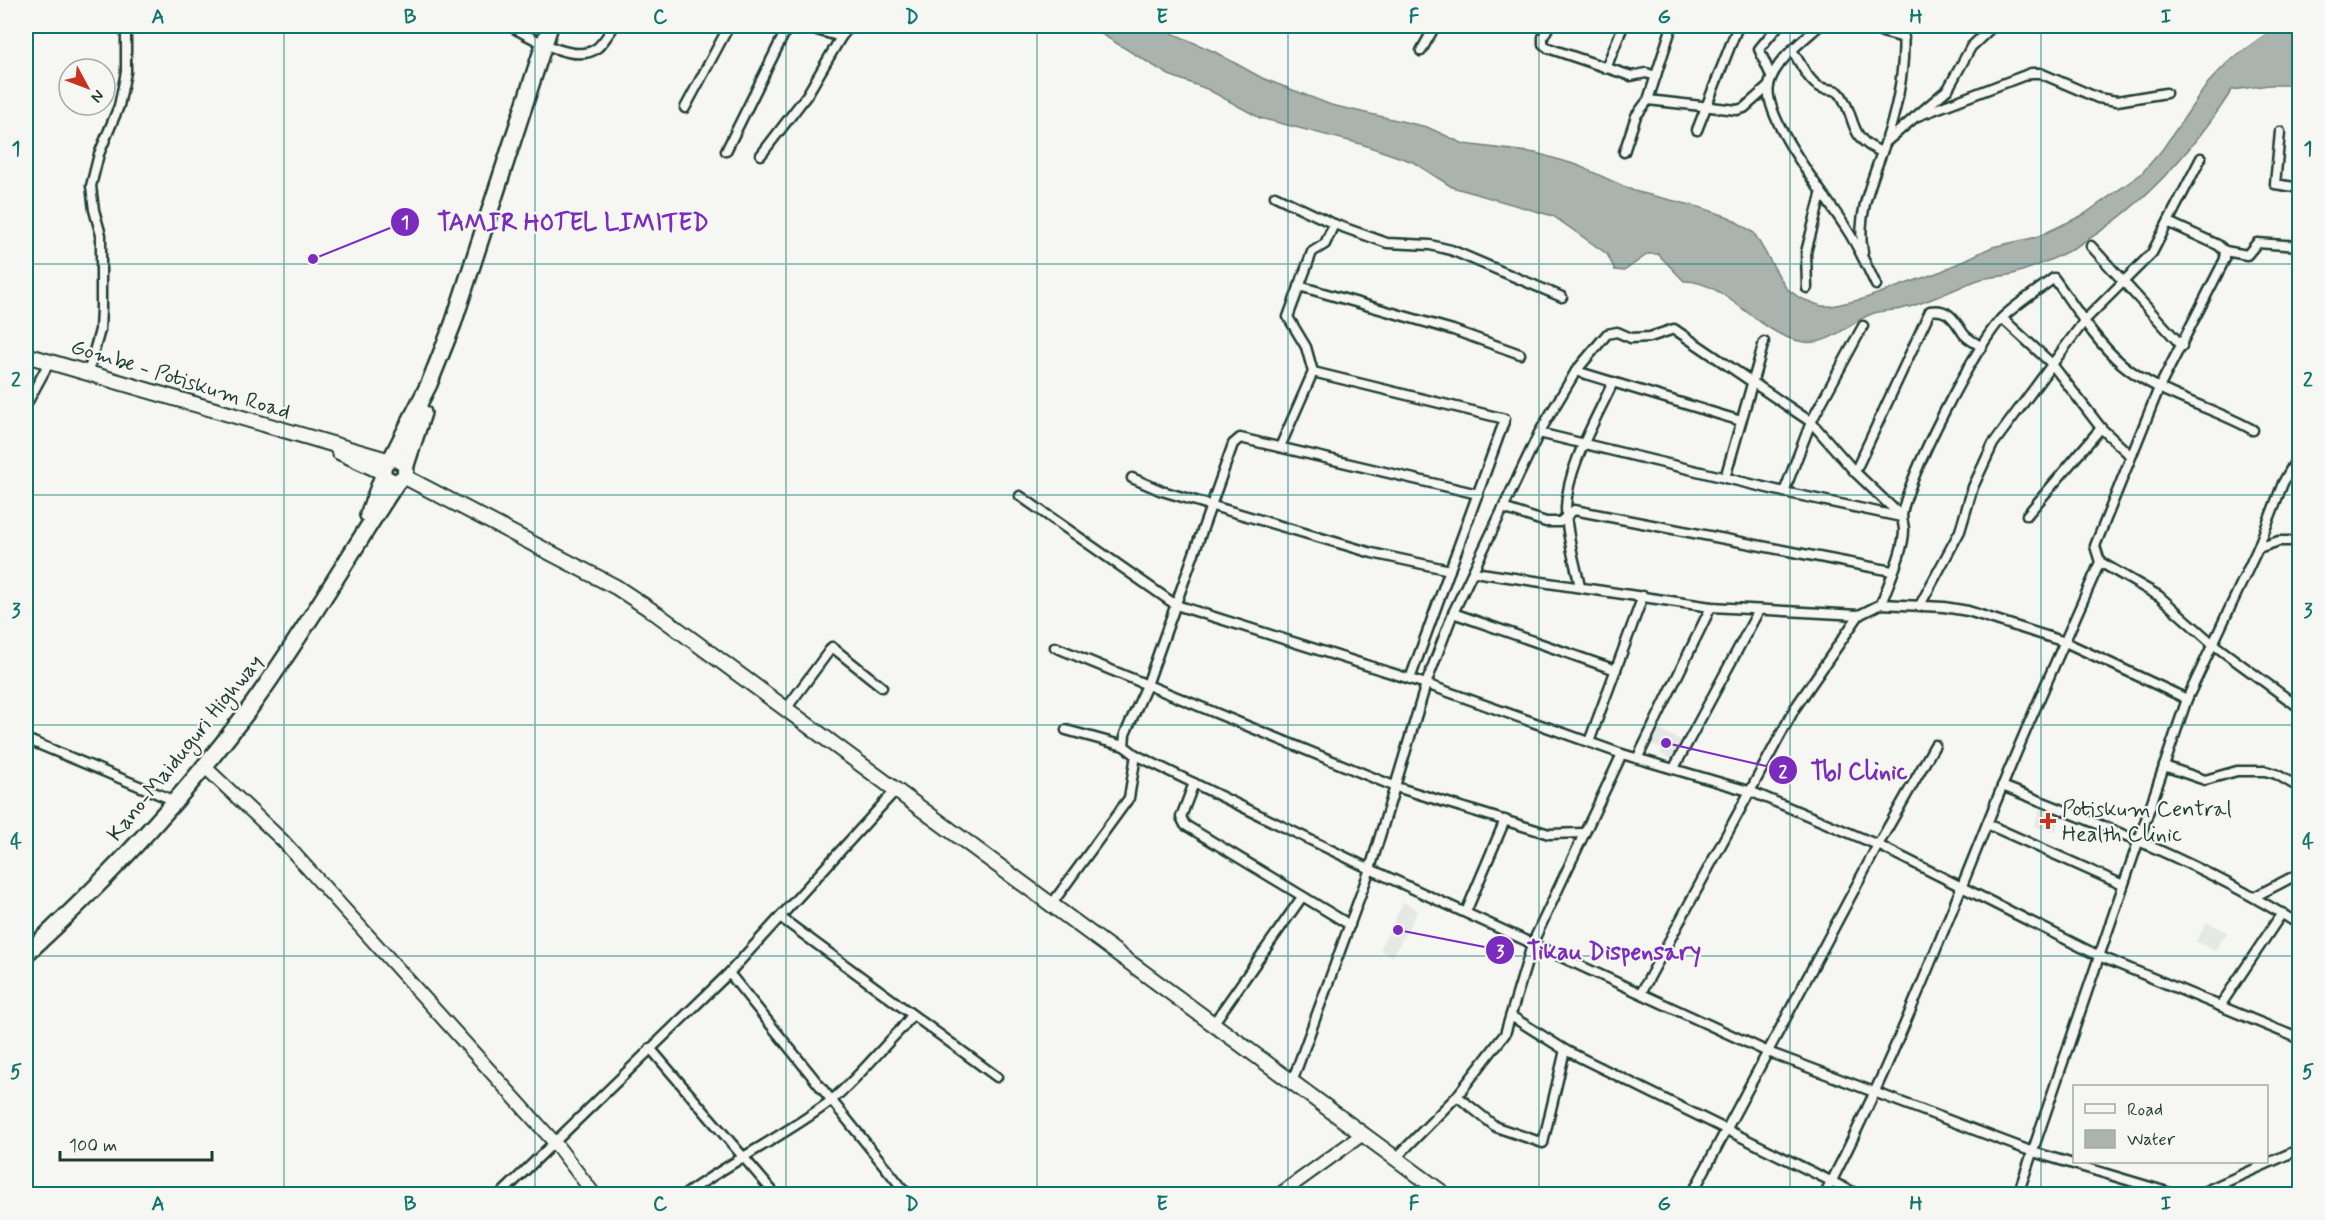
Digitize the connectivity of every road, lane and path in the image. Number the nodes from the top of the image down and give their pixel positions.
1 (126, 26) edge
2 (510, 26) edge
3 (550, 26) edge
4 (614, 26) edge
5 (729, 26) edge
6 (788, 26) edge
7 (804, 26) edge
8 (850, 26) edge
9 (1435, 26) edge
10 (1549, 26) edge
11 (1623, 26) edge
12 (1672, 26) edge
13 (1738, 26) edge
14 (1779, 26) edge
15 (1819, 26) edge
16 (1861, 26) edge
17 (1903, 26) edge
18 (1993, 26) edge
19 (841, 37) junction
20 (1904, 38) junction
21 (544, 45) junction
22 (1792, 50) junction
23 (1421, 51) dead end
24 (1606, 68) junction
25 (1656, 76) junction
26 (1771, 76) junction
27 (1769, 86) junction
28 (2166, 93) dead end
29 (1648, 100) junction
30 (1706, 106) junction
31 (685, 108) dead end
32 (1915, 117) junction
33 (1697, 130) dead end
34 (2280, 132) dead end
35 (1886, 142) junction
36 (726, 151) dead end
37 (1624, 152) dead end
38 (1882, 152) junction
39 (761, 155) dead end
40 (2201, 158) dead end
41 (2300, 189) edge
42 (1821, 195) junction
43 (1275, 196) dead end
44 (2170, 223) junction
45 (1334, 224) junction
46 (2091, 246) dead end
47 (2300, 246) edge
48 (2225, 250) junction
49 (1865, 261) junction
50 (2124, 282) junction
51 (1876, 285) dead end
52 (1299, 286) junction
53 (1807, 288) dead end
54 (1562, 297) dead end
55 (2002, 318) junction
56 (2085, 320) junction
57 (1863, 326) dead end
58 (1764, 342) dead end
59 (2182, 346) junction
60 (1982, 347) junction
61 (1520, 354) dead end
62 (26, 355) edge
63 (50, 361) junction
64 (2051, 363) junction
65 (1576, 371) junction
66 (1313, 372) junction
67 (88, 373) junction
68 (1613, 382) junction
69 (1751, 382) junction
70 (2159, 388) junction
71 (26, 405) edge
72 (1741, 421) junction
73 (1811, 422) junction
74 (2101, 428) junction
75 (2253, 430) dead end
76 (1539, 433) junction
77 (1585, 444) junction
78 (1280, 447) junction
79 (2300, 453) edge
80 (2131, 456) junction
81 (393, 470) junction
82 (1855, 472) junction
83 (1131, 478) dead end
84 (1725, 478) junction
85 (1784, 492) junction
86 (1478, 494) junction
87 (1020, 496) dead end
88 (1212, 506) junction
89 (1503, 508) junction
90 (2027, 515) dead end
91 (1567, 516) junction
92 (1902, 517) junction
93 (2300, 541) edge
94 (2258, 548) junction
95 (2100, 562) junction
96 (1450, 570) junction
97 (1892, 571) junction
98 (1474, 572) junction
99 (1580, 586) junction
100 (1643, 596) junction
101 (1881, 604) junction
102 (1176, 605) junction
103 (1919, 607) junction
104 (1711, 608) junction
105 (1759, 610) junction
106 (1453, 613) junction
107 (1859, 615) junction
108 (2065, 642) junction
109 (2212, 644) junction
110 (1055, 647) dead end
111 (1616, 670) junction
112 (1410, 679) junction
113 (1426, 684) junction
114 (1147, 685) junction
115 (882, 687) dead end
116 (2187, 699) junction
117 (2300, 708) edge
118 (786, 709) junction
119 (1066, 730) dead end
120 (26, 739) edge
121 (1589, 742) junction
122 (1935, 745) dead end
123 (1124, 746) junction
124 (1622, 754) junction
125 (1136, 755) junction
126 (1638, 757) junction
127 (204, 766) junction
128 (2163, 766) junction
129 (1674, 768) junction
130 (1194, 783) junction
131 (2002, 786) junction
132 (1395, 787) junction
133 (2300, 788) edge
134 (895, 791) junction
135 (1752, 792) junction
136 (175, 801) junction
137 (1505, 820) junction
138 (1988, 824) junction
139 (1583, 833) junction
140 (2138, 838) junction
141 (1878, 845) junction
142 (1370, 869) junction
143 (2300, 873) edge
144 (2123, 885) junction
145 (1962, 887) junction
146 (2256, 896) junction
147 (1302, 897) junction
148 (1051, 905) junction
149 (1466, 912) junction
150 (2282, 913) junction
151 (780, 917) junction
152 (1350, 925) junction
153 (2300, 925) edge
154 (1533, 942) junction
155 (26, 954) edge
156 (2099, 956) junction
157 (729, 973) junction
158 (1641, 993) junction
159 (2220, 1006) junction
160 (912, 1015) junction
161 (1511, 1016) junction
162 (1213, 1024) junction
163 (2300, 1039) edge
164 (650, 1048) junction
165 (1564, 1050) junction
166 (1768, 1052) junction
167 (997, 1077) dead end
168 (1292, 1082) junction
169 (1874, 1093) junction
170 (1457, 1096) junction
171 (830, 1101) junction
172 (1727, 1130) junction
173 (1363, 1134) junction
174 (555, 1143) junction
175 (2300, 1149) edge
176 (2033, 1152) junction
177 (745, 1158) junction
178 (1396, 1158) junction
179 (1832, 1181) junction
180 (501, 1194) edge
181 (594, 1194) edge
182 (686, 1194) edge
183 (775, 1194) edge
184 (907, 1194) edge
185 (1280, 1194) edge
186 (1444, 1194) edge
187 (1692, 1194) edge
188 (1825, 1194) edge
189 (1857, 1194) edge
190 (2018, 1194) edge
191 (2174, 1194) edge
192 (2199, 1194) edge

1 - 67 street
2 - 21 street
3 - 21 highway, Kano-Maiduguri Highway
4 - 21 street
5 - 31 street
6 - 36 street
7 - 19 street
8 - 19 street
9 - 23 street
10 - 24 street
11 - 24 street
12 - 25 street
13 - 30 street
14 - 26 street
15 - 22 street
16 - 20 street
17 - 20 street
18 - 32 street
19 - 39 street
20 - 35 street
21 - 81 highway, Kano-Maiduguri Highway
22 - 26 street
22 - 38 street
24 - 25 street
25 - 29 street
26 - 27 street
27 - 30 street
27 - 42 street
28 - 32 street
29 - 30 street
29 - 37 street
30 - 33 street
32 - 35 street
34 - 41 street
35 - 38 street
38 - 49 street
40 - 44 street
42 - 49 street
42 - 53 street
43 - 45 street
44 - 48 street
44 - 50 street
45 - 52 street
45 - 54 street
46 - 50 street
47 - 48 street
48 - 59 street
49 - 51 street
50 - 56 street
50 - 59 street
52 - 61 street
52 - 66 street
55 - 56 street
55 - 60 street
55 - 64 street
56 - 64 street
56 - 70 street
57 - 73 street
58 - 69 street
59 - 70 street
60 - 82 street
60 - 92 street
62 - 63 main road, Gombe - Potiskum Road
63 - 67 main road, Gombe - Potiskum Road
63 - 71 street
64 - 74 street
64 - 103 street
65 - 68 street
65 - 69 street
65 - 76 street
66 - 78 street
66 - 86 street
67 - 81 main road, Gombe - Potiskum Road
68 - 72 street
68 - 77 street
69 - 72 street
69 - 73 street
70 - 75 street
70 - 80 street
72 - 84 street
73 - 82 street
73 - 85 street
74 - 80 street
74 - 90 street
76 - 77 street
76 - 89 street
77 - 84 street
77 - 91 street
78 - 86 street
78 - 88 street
79 - 94 street
80 - 95 street
81 - 118 main road, Gombe - Potiskum Road
81 - 127 highway, Kano-Maiduguri Highway
82 - 92 street
83 - 88 street
84 - 85 street
85 - 92 street
86 - 96 street
87 - 102 street
88 - 96 street
88 - 102 street
89 - 91 street
89 - 98 street
91 - 97 street
91 - 99 street
92 - 97 street
93 - 94 street
94 - 109 street
95 - 108 street
95 - 109 street
96 - 112 street
97 - 101 street
98 - 99 street
98 - 106 street
99 - 100 street
100 - 104 street
100 - 111 street
101 - 103 street
101 - 107 street
102 - 112 street
102 - 114 street
103 - 108 street
104 - 105 street
104 - 126 street
105 - 107 street
105 - 129 street
106 - 111 street
106 - 113 street
107 - 135 street
108 - 116 street
108 - 131 street
109 - 116 street
109 - 117 street
110 - 114 street
111 - 121 street
112 - 113 street
113 - 121 street
113 - 132 street
114 - 123 street
114 - 132 street
115 - 118 street
116 - 128 street
118 - 134 main road, Gombe - Potiskum Road
119 - 123 street
120 - 136 street
121 - 124 street
122 - 141 street
123 - 125 street
124 - 126 street
124 - 139 street
125 - 130 street
125 - 148 street
126 - 129 street
127 - 136 highway, Kano-Maiduguri Highway
127 - 174 street
128 - 133 street
128 - 140 street
129 - 135 street
130 - 142 street
130 - 147 street
131 - 138 street
131 - 140 street
132 - 137 street
132 - 142 street
134 - 148 main road, Gombe - Potiskum Road
134 - 151 street
135 - 141 street
135 - 158 street
136 - 155 highway, Kano-Maiduguri Highway
137 - 139 street
137 - 149 street
138 - 144 street
138 - 145 street
139 - 154 street
140 - 144 street
140 - 146 street
141 - 145 street
141 - 166 street
142 - 149 street
142 - 152 street
143 - 146 street
144 - 156 street
145 - 156 street
145 - 169 street
146 - 150 street
147 - 152 street
147 - 162 street
148 - 162 main road, Gombe - Potiskum Road
149 - 154 street
150 - 153 street
150 - 159 street
151 - 157 street
151 - 160 street
152 - 168 street
154 - 158 street
154 - 161 street
156 - 159 street
156 - 176 street
157 - 164 street
157 - 171 street
158 - 166 street
159 - 163 street
160 - 167 street
160 - 171 street
161 - 165 street
161 - 170 street
162 - 168 main road, Gombe - Potiskum Road
164 - 174 street
164 - 177 street
165 - 170 street
165 - 172 street
166 - 169 street
166 - 172 street
168 - 173 main road, Gombe - Potiskum Road
169 - 176 street
169 - 179 street
170 - 178 street
171 - 177 street
171 - 184 street
172 - 179 street
172 - 187 street
173 - 178 main road, Gombe - Potiskum Road
173 - 185 street
174 - 180 street
174 - 181 street
175 - 192 street
176 - 190 street
176 - 191 street
177 - 182 street
177 - 183 street
178 - 186 main road, Gombe - Potiskum Road
179 - 188 street
179 - 189 street

